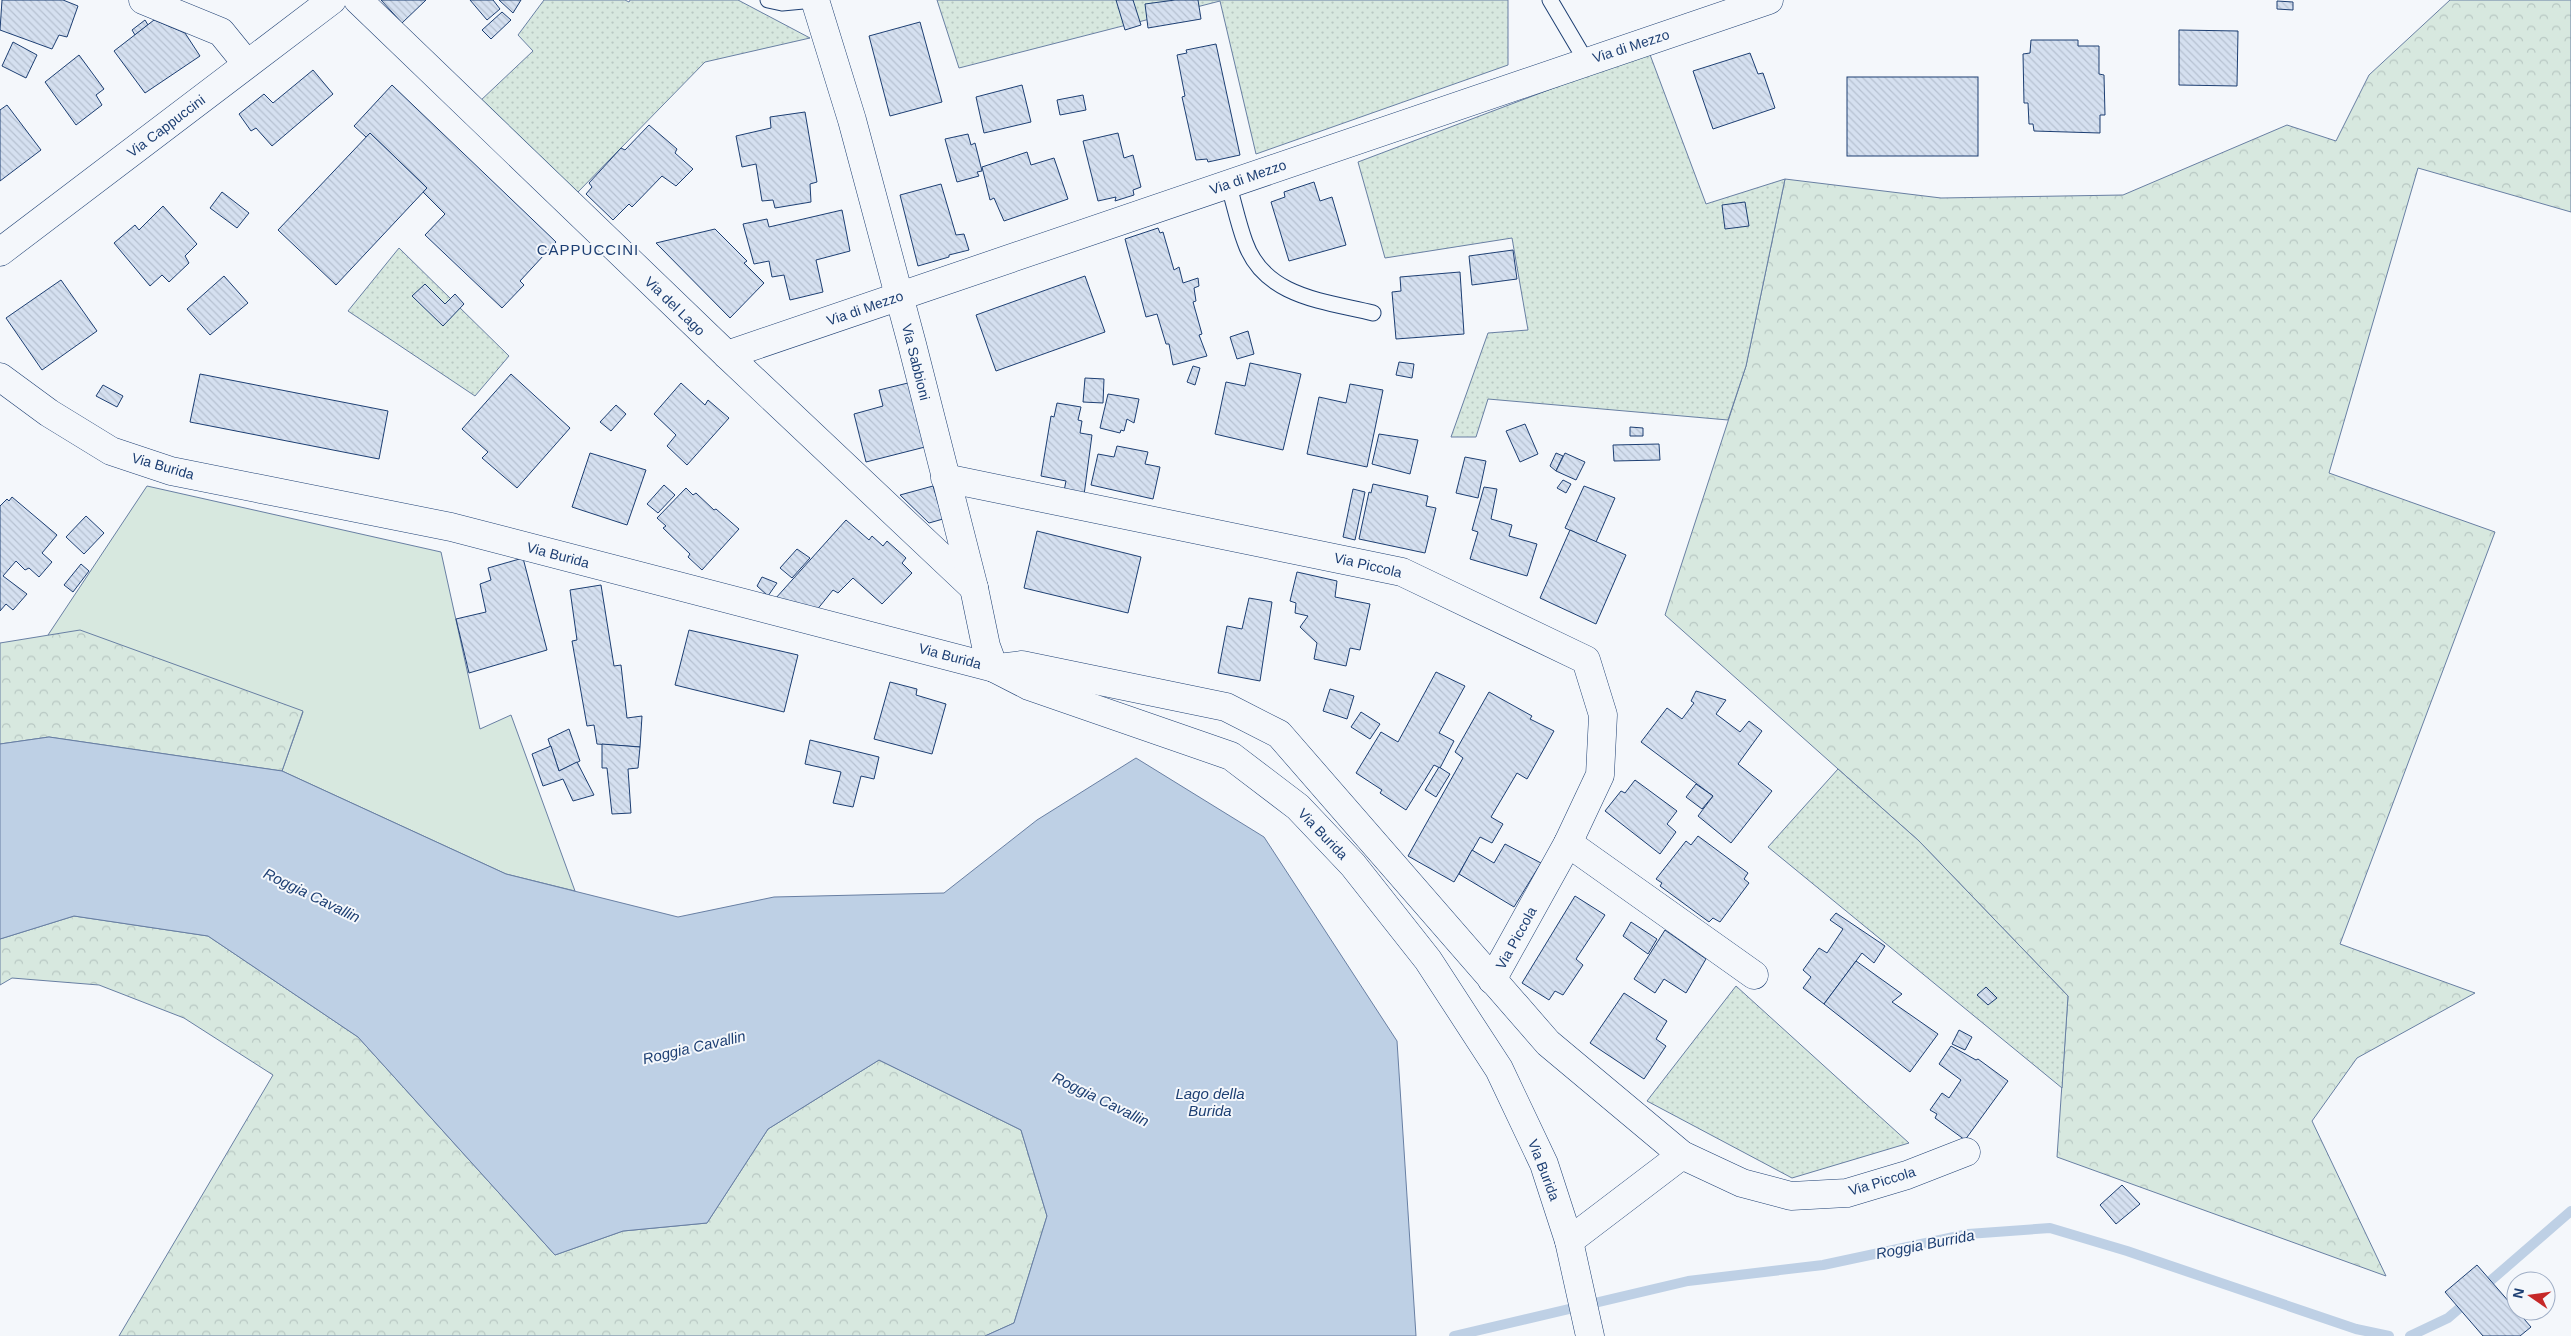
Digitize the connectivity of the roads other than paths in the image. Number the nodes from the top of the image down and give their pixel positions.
1 (143, 0) edge
2 (332, 0) edge
3 (358, 0) edge
4 (768, 0) edge
5 (815, 0) edge
6 (1550, 0) edge
7 (1769, 0) edge
8 (1586, 61) junction
9 (247, 64) junction
10 (1228, 183) junction
11 (0, 252) edge
12 (899, 296) junction
13 (1373, 313) dead end
14 (727, 355) junction
15 (0, 376) edge
16 (945, 478) junction
17 (974, 588) junction
18 (994, 668) junction
19 (1568, 843) junction
20 (1754, 976) dead end
21 (1492, 980) junction
22 (1966, 1152) dead end
23 (1682, 1155) junction
24 (1569, 1241) junction
25 (1590, 1336) edge

1 - 9 street
2 - 9 street, Via Cappuccini
3 - 14 street, Via del Lago
4 - 5 lane
5 - 12 street, Via Sabbioni
6 - 8 lane
7 - 8 street, Via di Mezzo
8 - 10 street, Via di Mezzo
9 - 11 street, Via Cappuccini
10 - 12 street, Via di Mezzo
10 - 13 lane
12 - 14 street, Via di Mezzo
12 - 16 street, Via Sabbioni
14 - 17 street, Via del Lago
15 - 18 street, Via Burida
16 - 17 street, Via Sabbioni
16 - 19 street, Via Piccola
17 - 18 street, Via Sabbioni
18 - 21 street, Via Piccola
18 - 24 street, Via Burida
19 - 20 street
19 - 21 street, Via Piccola
21 - 23 street, Via Piccola
22 - 23 street, Via Piccola
23 - 24 street
24 - 25 street, Via Burida

